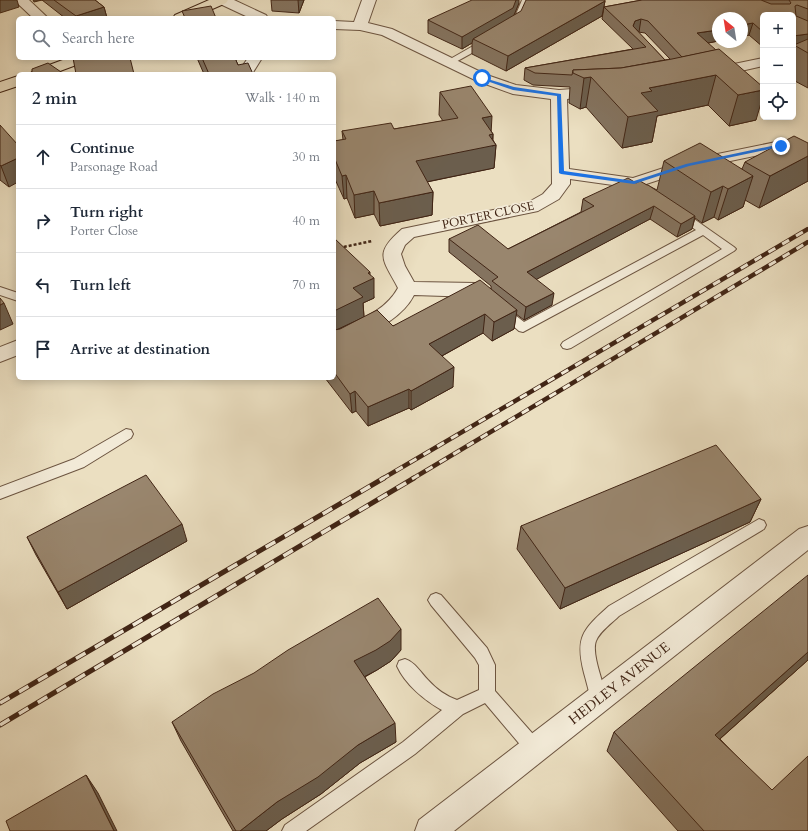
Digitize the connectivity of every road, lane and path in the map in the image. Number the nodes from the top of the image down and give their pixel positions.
1 (21, 0) edge
2 (222, 0) edge
3 (369, 0) edge
4 (526, 0) edge
5 (39, 16) edge
6 (185, 16) edge
7 (257, 16) edge
8 (336, 25) edge
9 (360, 26) junction
10 (504, 30) edge
11 (493, 38) edge
12 (76, 60) edge
13 (449, 62) junction
14 (760, 63) edge
15 (44, 72) edge
16 (693, 76) edge
17 (16, 82) edge
18 (0, 87) edge
19 (614, 90) edge
20 (559, 95) junction
21 (808, 161) edge
22 (561, 173) junction
23 (672, 209) edge
24 (703, 231) junction
25 (408, 288) junction
26 (0, 291) edge
27 (479, 293) edge
28 (16, 296) edge
29 (494, 305) edge
30 (336, 341) edge
31 (568, 345) dead end
32 (16, 348) edge
33 (0, 355) edge
34 (126, 434) dead end
35 (0, 493) edge
36 (759, 525) edge
37 (808, 536) edge
38 (436, 600) dead end
39 (406, 666) dead end
40 (487, 694) junction
41 (599, 698) junction
42 (457, 708) junction
43 (534, 748) junction
44 (291, 831) edge
45 (430, 831) edge

1 - 5 street
2 - 6 main road
2 - 7 street
3 - 9 street
4 - 10 lane
8 - 9 street
9 - 13 street
11 - 13 lane
12 - 15 main road
13 - 20 street
14 - 16 street
17 - 18 main road
19 - 20 street
20 - 22 street, PORTER CLOSE
21 - 22 street
22 - 25 street, PORTER CLOSE
23 - 24 lane
24 - 29 lane
24 - 31 lane
25 - 27 street
25 - 30 street
26 - 28 lane
32 - 33 street
34 - 35 lane
36 - 41 lane
37 - 41 street, HEDLEY AVENUE
38 - 40 lane
39 - 42 lane
40 - 42 lane
40 - 43 lane
41 - 43 street, HEDLEY AVENUE
42 - 44 lane
43 - 45 street, HEDLEY AVENUE

